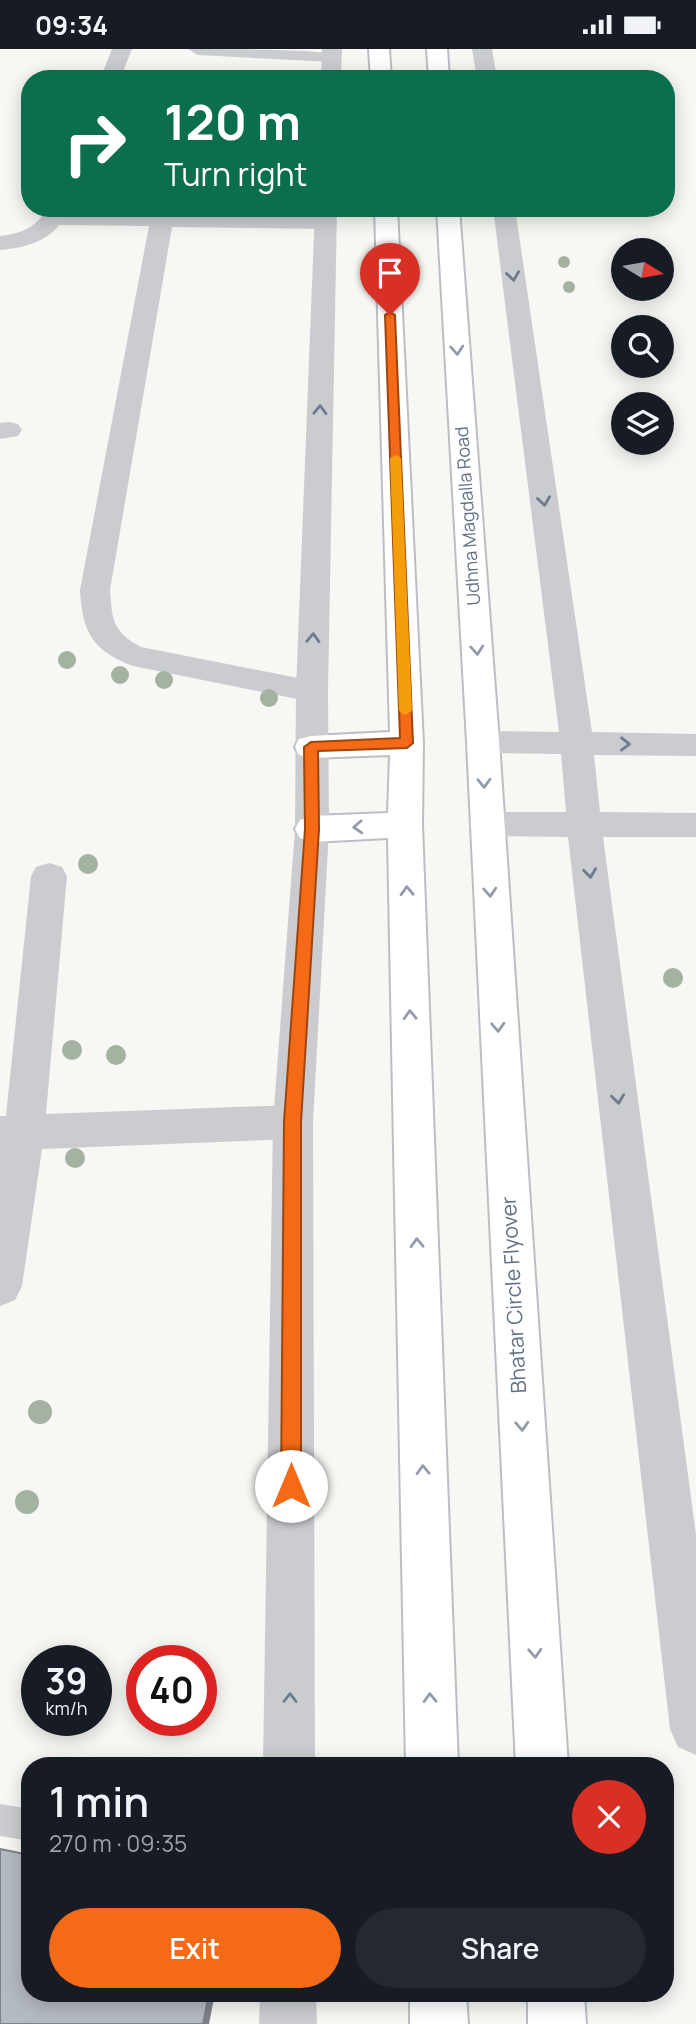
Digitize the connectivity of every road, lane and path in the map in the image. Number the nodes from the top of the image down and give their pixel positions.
1 (122, 49) edge
2 (198, 49) edge
3 (379, 49) edge
4 (437, 49) edge
5 (482, 49) edge
6 (332, 53) edge
7 (114, 70) edge
8 (380, 70) edge
9 (438, 70) edge
10 (485, 70) edge
11 (53, 217) edge
12 (117, 217) edge
13 (260, 217) edge
14 (326, 217) edge
15 (386, 217) edge
16 (449, 217) edge
17 (505, 217) edge
18 (162, 220) junction
19 (0, 243) edge
20 (312, 691) junction
21 (483, 742) junction
22 (407, 743) junction
23 (577, 744) junction
24 (696, 745) edge
25 (311, 747) junction
26 (486, 824) junction
27 (584, 824) junction
28 (405, 825) junction
29 (696, 825) edge
30 (312, 829) junction
31 (49, 876) dead end
32 (293, 1122) junction
33 (12, 1132) edge
34 (0, 1286) edge
35 (696, 1729) edge
36 (289, 1757) edge
37 (432, 1757) edge
38 (541, 1757) edge
39 (0, 1820) edge
40 (21, 1824) edge
41 (288, 2002) edge
42 (438, 2002) edge
43 (556, 2002) edge
44 (288, 2024) edge
45 (439, 2024) edge
46 (557, 2024) edge

1 - 7 street
2 - 6 street
3 - 8 main road
4 - 9 main road
5 - 10 street
11 - 19 street
12 - 18 street
13 - 18 street
20 -> 14 street
15 - 22 main road
16 -> 21 main road, Udhna Magdalla Road
17 -> 23 street
18 - 20 street
20 - 25 street
21 - 23 street
21 -> 26 main road, Udhna Magdalla Road
22 - 25 main road
22 - 28 main road
23 -> 24 street
23 - 27 street
25 - 30 street
26 - 27 street
26 -> 38 main road, Bhatar Circle Flyover
27 - 29 street
27 -> 35 street
28 -> 30 main road
37 -> 28 main road
30 - 32 street
31 - 33 street
32 - 33 street
36 -> 32 street
33 - 34 street
39 - 40 lane
41 - 44 street
42 - 45 main road
43 - 46 main road

